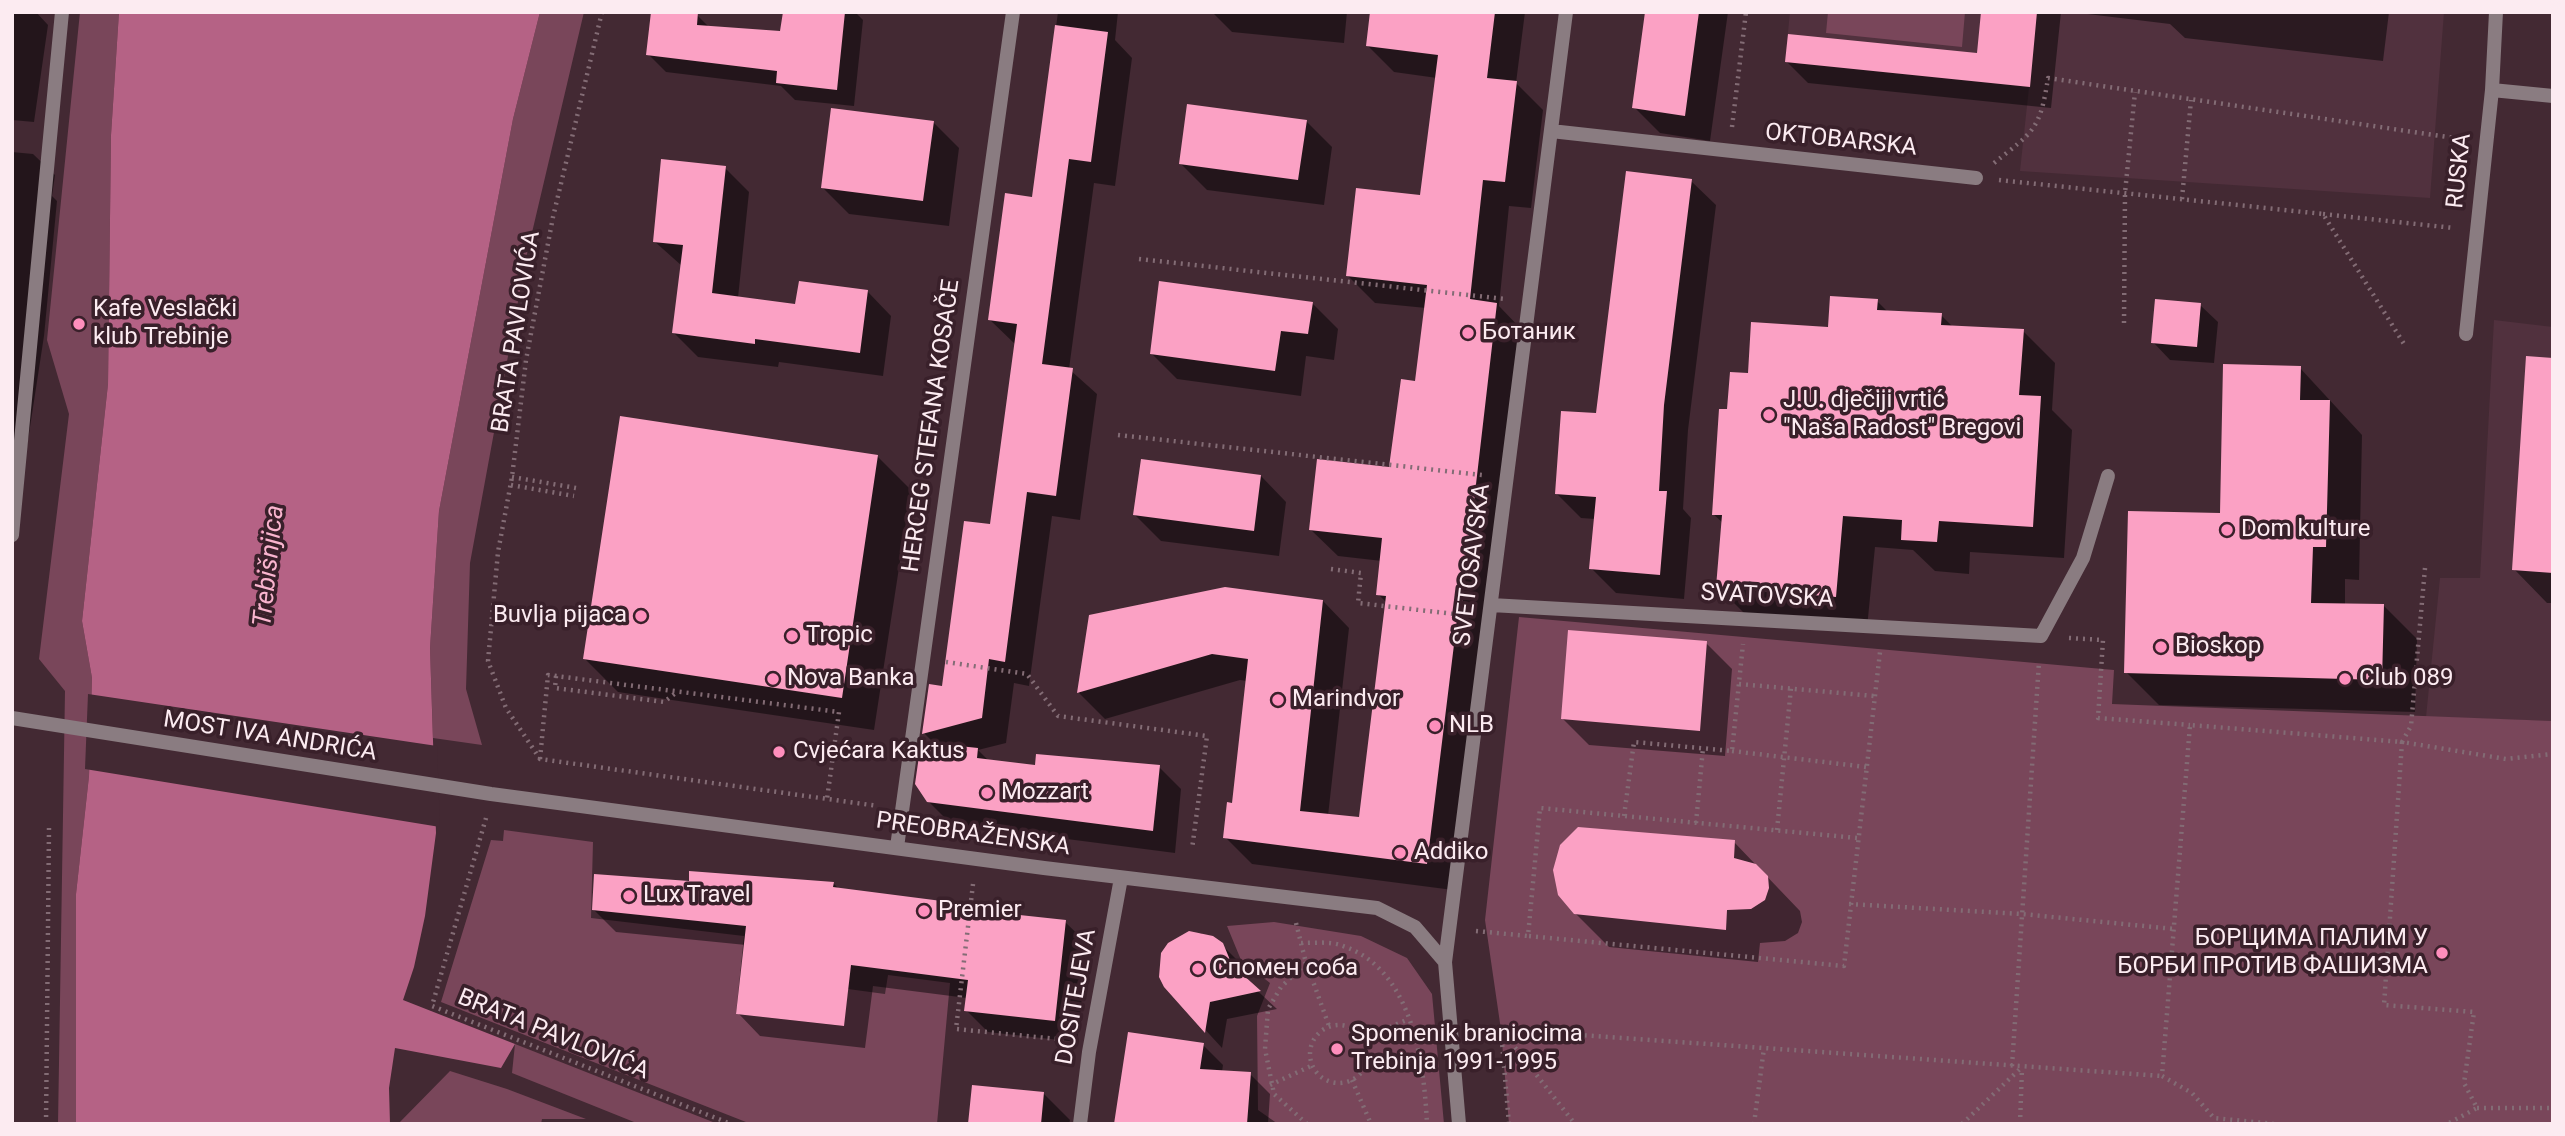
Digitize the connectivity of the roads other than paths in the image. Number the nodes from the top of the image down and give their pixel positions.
1 (62, 12) edge
2 (1013, 12) edge
3 (1566, 12) edge
4 (2496, 12) edge
5 (2492, 90) junction
6 (2553, 96) edge
7 (1551, 131) junction
8 (1976, 178) road end
9 (2466, 334) dead end
10 (2108, 475) dead end
11 (12, 535) edge
12 (1491, 605) junction
13 (12, 718) edge
14 (475, 792) joint
15 (897, 847) junction
16 (1121, 878) junction
17 (1445, 962) junction
18 (1080, 1124) edge
19 (1460, 1124) edge

1 - 11 street
2 - 15 street, HERCEG STEFANA KOSAČE
3 - 7 street, SVETOSAVSKA
4 - 5 street, RUSKA
5 - 6 street
5 - 9 street, RUSKA
7 - 8 street, OKTOBARSKA
7 - 12 street, SVETOSAVSKA
10 - 12 street, SVATOVSKA
12 - 17 street, SVETOSAVSKA
13 - 14 street, MOST IVA ANDRIĆA
14 - 15 street, PREOBRAŽENSKA
15 - 16 street, PREOBRAŽENSKA
16 - 17 street, PREOBRAŽENSKA
16 - 18 street, DOSITEJEVA
17 - 19 street, SVETOSAVSKA

